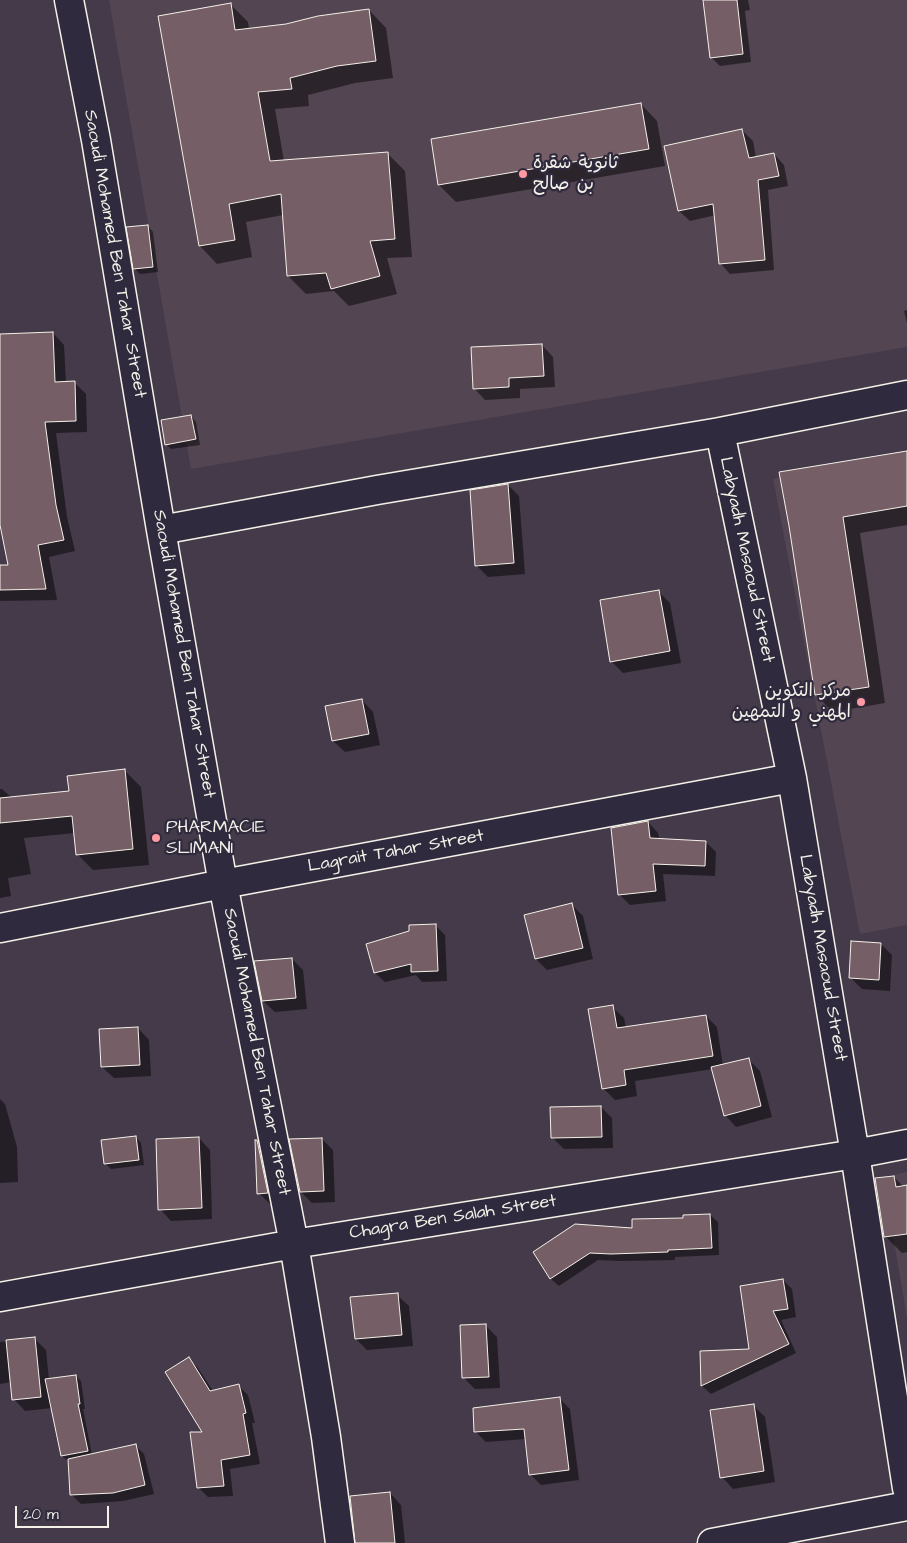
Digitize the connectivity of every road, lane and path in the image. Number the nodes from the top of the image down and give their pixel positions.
1 (69, 0) edge
2 (907, 395) edge
3 (720, 432) junction
4 (161, 530) junction
5 (792, 778) junction
6 (223, 884) junction
7 (0, 928) edge
8 (907, 1144) edge
9 (855, 1154) junction
10 (294, 1244) junction
11 (0, 1297) edge
12 (907, 1488) edge
13 (907, 1506) edge
14 (340, 1543) edge
15 (712, 1543) edge

1 - 4 street, Saoudi Mohamed Ben Tahar Street
2 - 3 street
3 - 4 street
3 - 5 street, Labyadh Masaoud Street
4 - 6 street, Saoudi Mohamed Ben Tahar Street
5 - 6 street, Lagrait Tahar Street
5 - 9 street, Labyadh Masaoud Street
6 - 7 street, Lagrait Tahar Street
6 - 10 street, Saoudi Mohamed Ben Tahar Street
8 - 9 street, Chagra Ben Salah Street
9 - 10 street, Chagra Ben Salah Street
9 - 12 street, Labyadh Masaoud Street
10 - 11 street, Chagra Ben Salah Street
10 - 14 street, Saoudi Mohamed Ben Tahar Street
13 - 15 street

